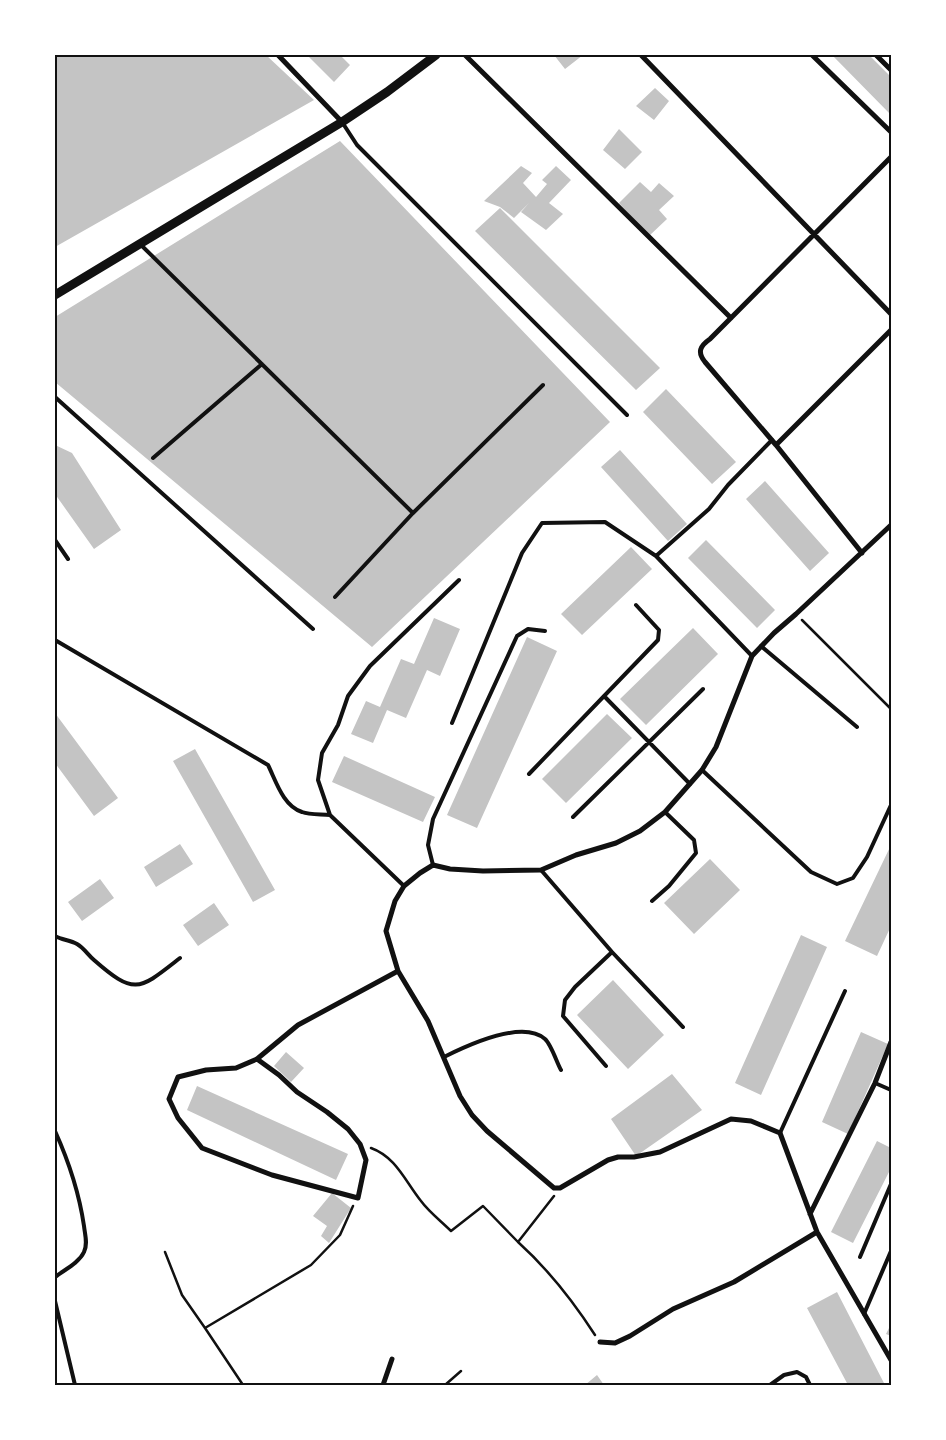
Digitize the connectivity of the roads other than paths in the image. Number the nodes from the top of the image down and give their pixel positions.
1 (278, 55) edge
2 (436, 55) edge
3 (465, 55) edge
4 (641, 55) edge
5 (812, 55) edge
6 (876, 55) edge
7 (891, 70) edge
8 (342, 122) junction
9 (891, 132) edge
10 (891, 158) edge
11 (814, 234) junction
12 (140, 244) junction
13 (55, 295) edge
14 (891, 314) edge
15 (730, 318) junction
16 (891, 330) edge
17 (262, 364) junction
18 (543, 385) dead end
19 (55, 397) edge
20 (627, 414) dead end
21 (774, 442) junction
22 (153, 458) dead end
23 (413, 513) junction
24 (891, 525) edge
25 (55, 540) edge
26 (862, 553) junction
27 (656, 556) junction
28 (68, 559) dead end
29 (460, 580) dead end
30 (335, 597) dead end
31 (636, 606) dead end
32 (313, 629) dead end
33 (545, 631) dead end
34 (55, 640) edge
35 (761, 646) junction
36 (752, 656) junction
37 (703, 689) dead end
38 (604, 696) junction
39 (452, 723) dead end
40 (857, 728) dead end
41 (649, 742) junction
42 (702, 770) junction
43 (529, 774) dead end
44 (690, 784) junction
45 (891, 805) edge
46 (666, 812) junction
47 (330, 815) junction
48 (573, 817) dead end
49 (433, 865) junction
50 (541, 870) junction
51 (404, 886) junction
52 (652, 901) dead end
53 (55, 936) edge
54 (612, 952) junction
55 (180, 958) dead end
56 (398, 972) junction
57 (845, 991) dead end
58 (683, 1027) dead end
59 (891, 1042) edge
60 (444, 1058) junction
61 (257, 1059) junction
62 (606, 1066) dead end
63 (561, 1070) dead end
64 (875, 1083) junction
65 (891, 1090) edge
66 (55, 1131) edge
67 (780, 1133) junction
68 (891, 1184) edge
69 (810, 1214) junction
70 (817, 1232) junction
71 (891, 1251) edge
72 (860, 1257) dead end
73 (55, 1277) edge
74 (55, 1302) edge
75 (864, 1314) junction
76 (600, 1342) road end
77 (392, 1359) dead end
78 (891, 1360) edge
79 (75, 1385) edge
80 (383, 1385) edge
81 (770, 1385) edge
82 (810, 1385) edge

1 - 8 street
2 - 8 street
3 - 15 street
4 - 11 street
5 - 9 street
6 - 7 street
8 - 12 street
8 - 20 lane
10 - 11 street
11 - 14 street
11 - 15 street
12 - 13 street
12 - 17 lane
15 - 21 street
16 - 21 street
17 - 22 lane
17 - 23 lane
18 - 23 lane
19 - 32 lane
21 - 26 street
21 - 27 lane
23 - 30 lane
24 - 26 street
25 - 28 lane
26 - 35 street
27 - 36 lane
27 - 39 lane
29 - 47 lane
31 - 38 lane
33 - 49 lane
34 - 47 lane
35 - 36 street
35 - 40 lane
36 - 42 street
37 - 41 lane
38 - 41 lane
38 - 43 lane
41 - 44 lane
41 - 48 lane
42 - 44 street
42 - 45 lane
44 - 46 street
46 - 50 street
46 - 52 lane
47 - 51 lane
49 - 50 street
49 - 51 street
50 - 54 lane
51 - 56 street
53 - 55 lane
54 - 58 lane
54 - 62 lane
56 - 60 street
56 - 61 street
57 - 67 lane
59 - 64 street
60 - 63 lane
60 - 67 street
61 - 61 street
64 - 65 lane
64 - 69 street
66 - 73 lane
67 - 69 street
68 - 72 lane
69 - 70 street
70 - 75 street
70 - 76 street
71 - 75 lane
74 - 79 lane
75 - 78 street
77 - 80 street
81 - 82 lane

